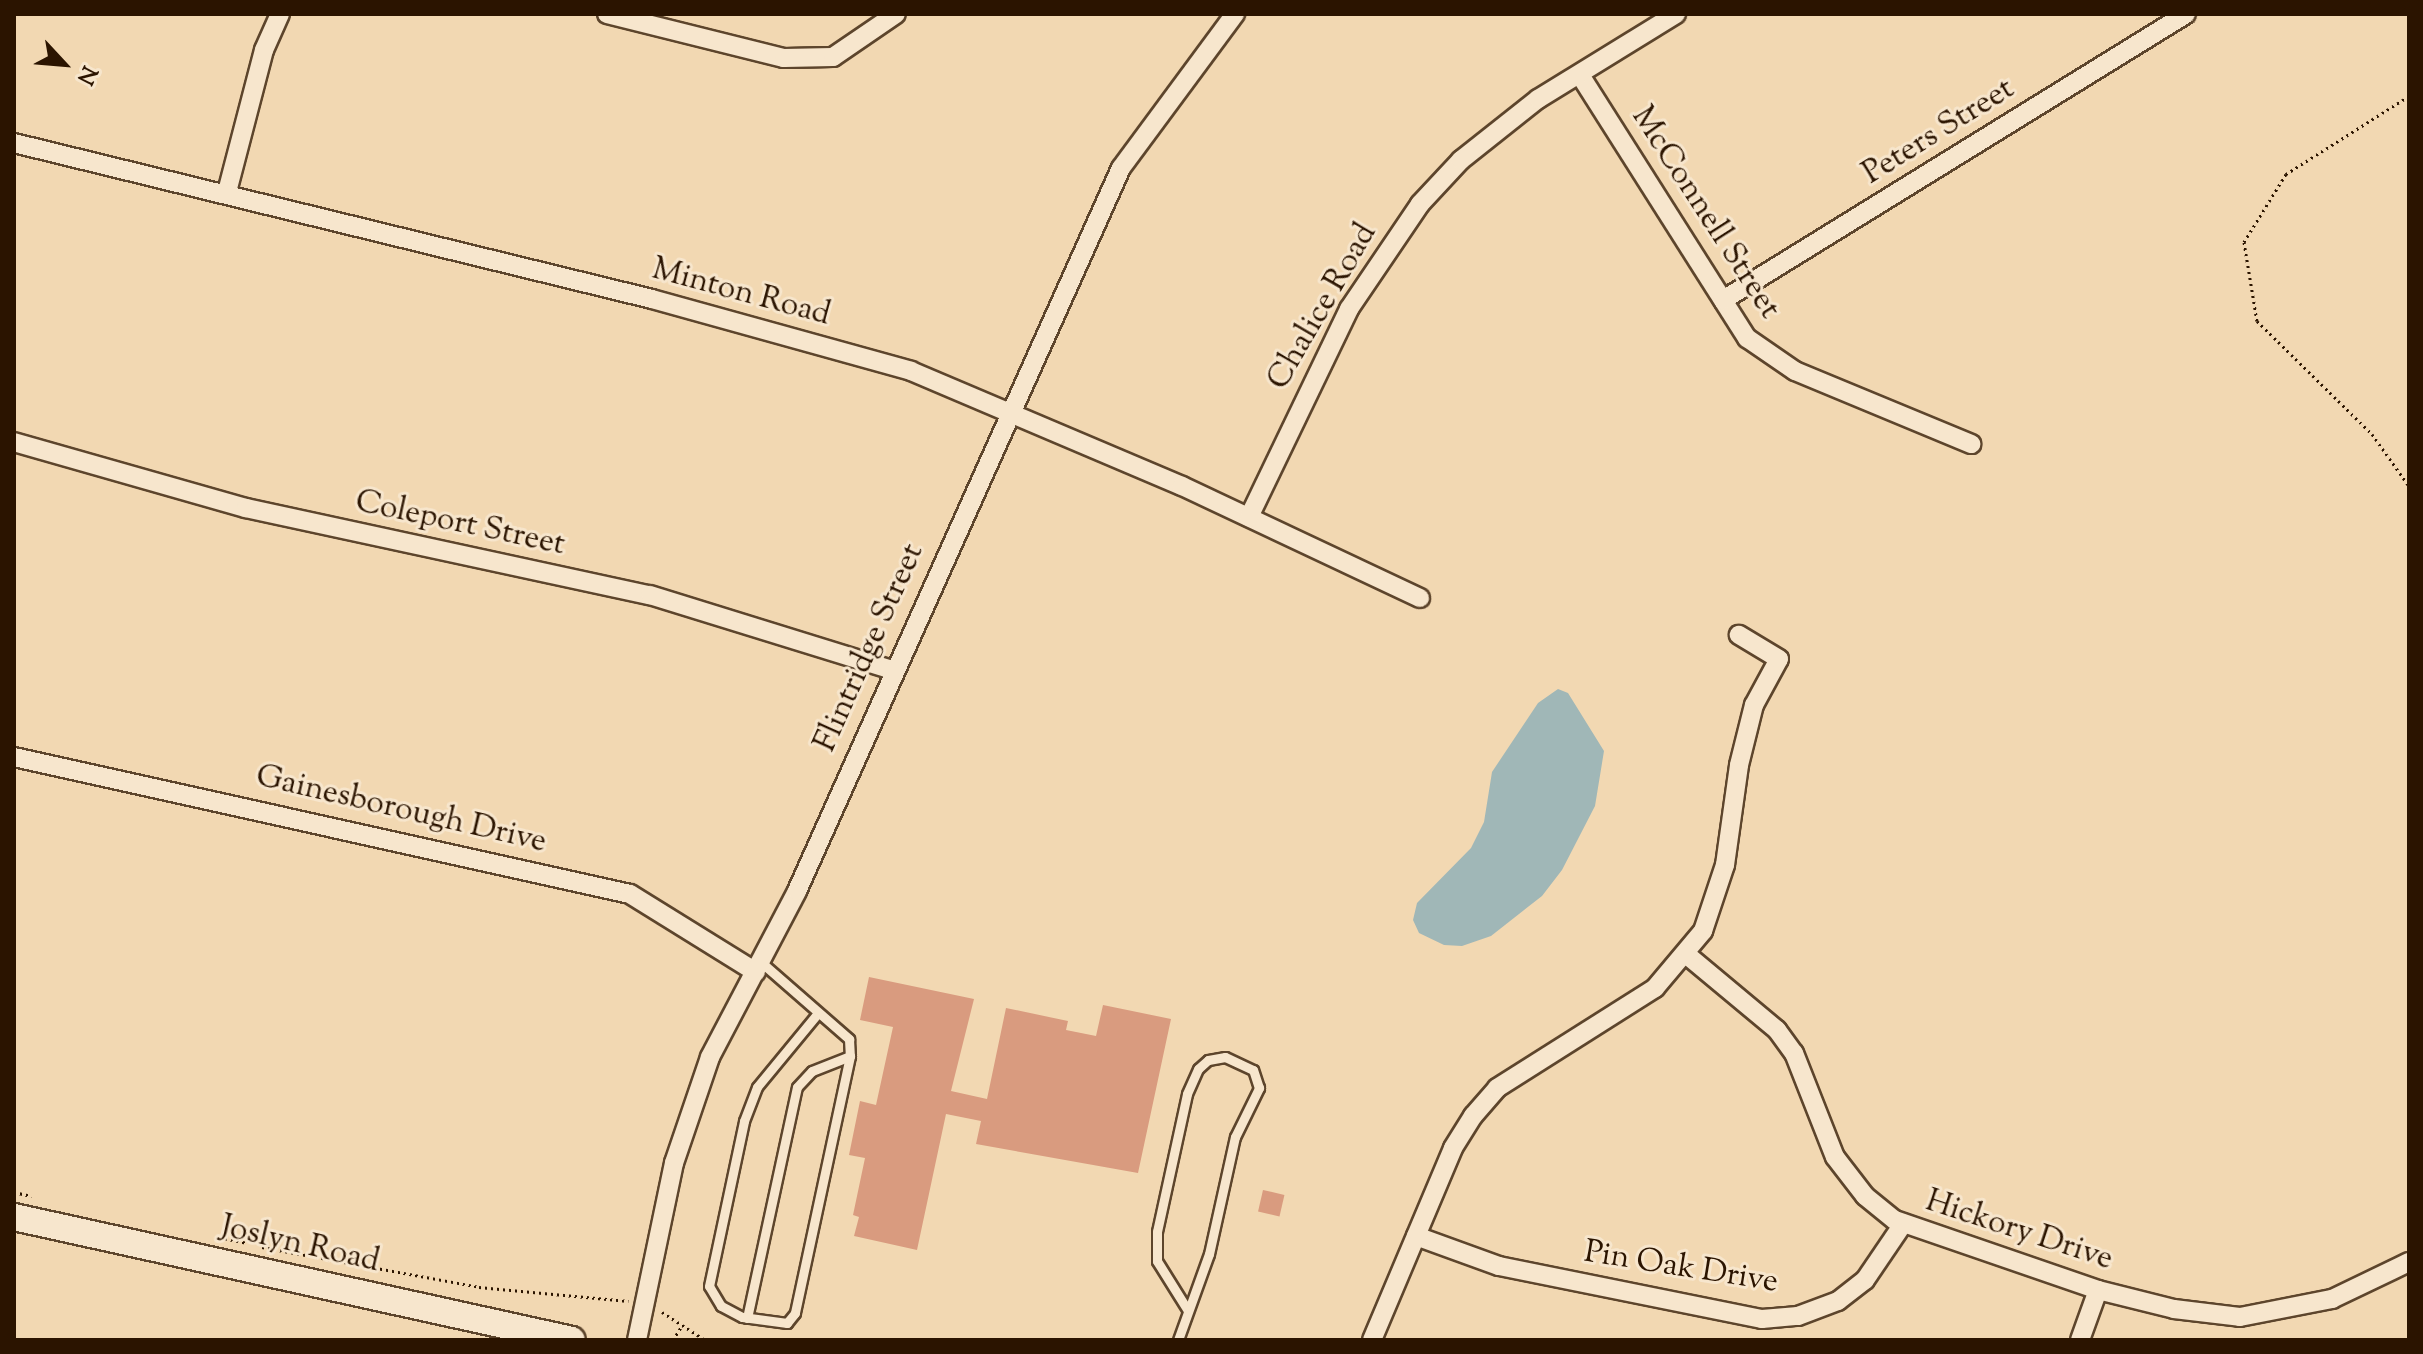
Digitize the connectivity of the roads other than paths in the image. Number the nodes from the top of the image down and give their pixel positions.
1 (280, 14) edge
2 (607, 14) edge
3 (896, 14) edge
4 (1235, 14) edge
5 (1676, 14) edge
6 (2186, 14) edge
7 (1580, 75) junction
8 (14, 143) edge
9 (227, 192) junction
10 (1723, 300) junction
11 (1008, 411) junction
12 (14, 442) edge
13 (1971, 444) dead end
14 (1249, 517) junction
15 (1420, 598) dead end
16 (1739, 635) dead end
17 (893, 670) junction
18 (14, 757) edge
19 (1687, 955) junction
20 (759, 968) junction
21 (818, 1013) junction
22 (850, 1056) junction
23 (14, 1217) edge
24 (1903, 1224) junction
25 (1416, 1236) junction
26 (2409, 1262) edge
27 (2098, 1290) junction
28 (1187, 1309) junction
29 (747, 1318) junction
30 (572, 1340) edge
31 (637, 1340) edge
32 (1178, 1340) edge
33 (1372, 1340) edge
34 (2080, 1340) edge

1 - 9 street
2 - 3 street
4 - 11 street, Flintridge Street
5 - 7 street, Chalice Road
6 - 10 street, Peters Street
7 - 10 street, McConnell Street
7 - 14 street, Chalice Road
8 - 9 street, Minton Road
9 - 11 street, Minton Road
10 - 13 street, McConnell Street
11 - 14 street, Minton Road
11 - 17 street, Flintridge Street
12 - 17 street, Coleport Street
14 - 15 street, Minton Road
16 - 19 street
17 - 20 street, Flintridge Street
18 - 20 street, Gainesborough Drive
19 - 24 street, Hickory Drive
19 - 25 street
20 - 21 lane
20 - 31 street, Flintridge Street
21 - 22 lane
21 - 29 lane
22 - 29 lane
22 - 29 lane
23 - 30 street, Joslyn Road
24 - 25 street, Pin Oak Drive
24 - 27 street, Hickory Drive
25 - 33 street
26 - 27 street, Hickory Drive
27 - 34 street
28 - 28 lane
28 - 32 lane

